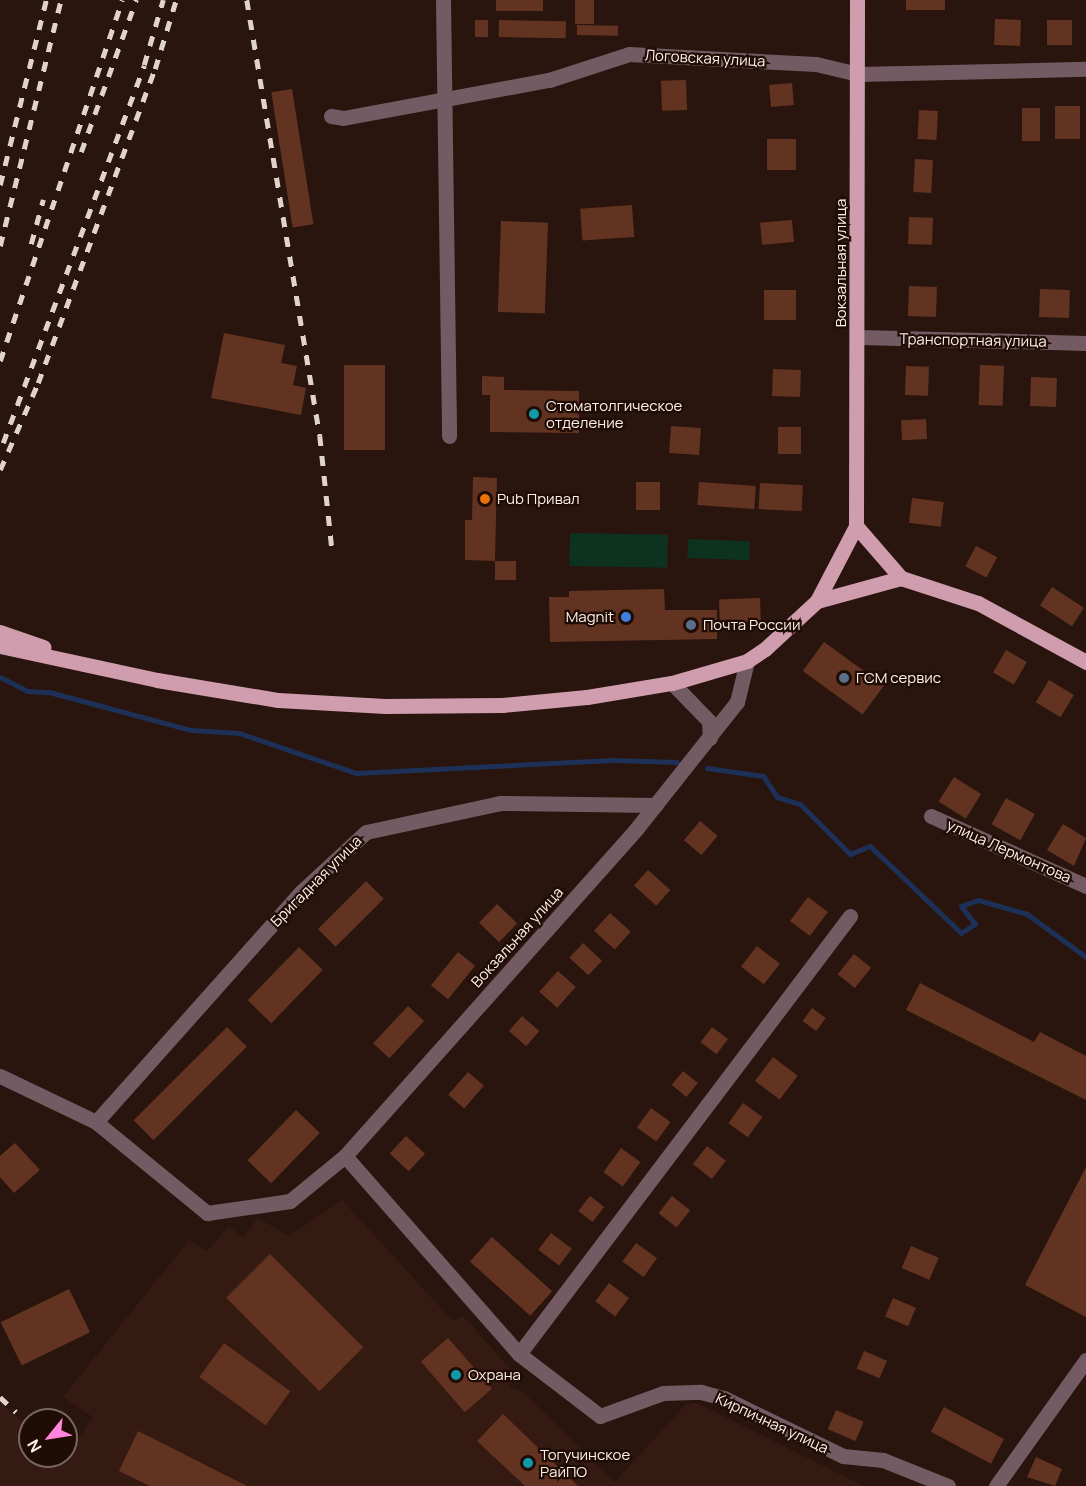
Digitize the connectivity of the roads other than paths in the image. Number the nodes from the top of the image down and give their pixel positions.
1 (443, 0) edge
2 (857, 0) edge
3 (1086, 69) edge
4 (858, 74) junction
5 (444, 97) junction
6 (331, 116) dead end
7 (860, 338) junction
8 (1086, 344) edge
9 (449, 436) dead end
10 (856, 526) junction
11 (901, 578) junction
12 (817, 601) junction
13 (0, 632) edge
14 (0, 646) edge
15 (747, 661) junction
16 (1086, 662) edge
17 (120, 672) junction
18 (672, 683) junction
19 (710, 738) junction
20 (656, 805) junction
21 (931, 816) dead end
22 (1086, 886) edge
23 (850, 915) dead end
24 (0, 1076) edge
25 (96, 1122) junction
26 (345, 1156) junction
27 (519, 1354) junction
28 (1086, 1360) edge
29 (948, 1486) edge
30 (996, 1486) edge

1 - 5 street
2 - 4 main road, Вокзальная улица
3 - 4 street, Логовская улица
4 - 5 street, Логовская улица
4 - 7 main road, Вокзальная улица
5 - 6 street, Логовская улица
5 - 9 street
7 - 8 street, Транспортная улица
7 - 10 main road, Вокзальная улица
10 - 11 main road
10 - 12 main road
11 - 12 main road
11 - 16 main road
12 - 15 main road
13 - 17 main road
14 - 17 main road
15 - 18 main road
15 - 19 street, Вокзальная улица
17 - 18 main road
18 - 19 street
19 - 20 street, Вокзальная улица
20 - 25 street, Бригадная улица
20 - 26 street, Вокзальная улица
21 - 22 street, улица Лермонтова
23 - 27 street
24 - 25 street, Вокзальная улица
25 - 26 street, Вокзальная улица
26 - 27 street, Кирпичная улица
27 - 29 street, Кирпичная улица
28 - 30 street

